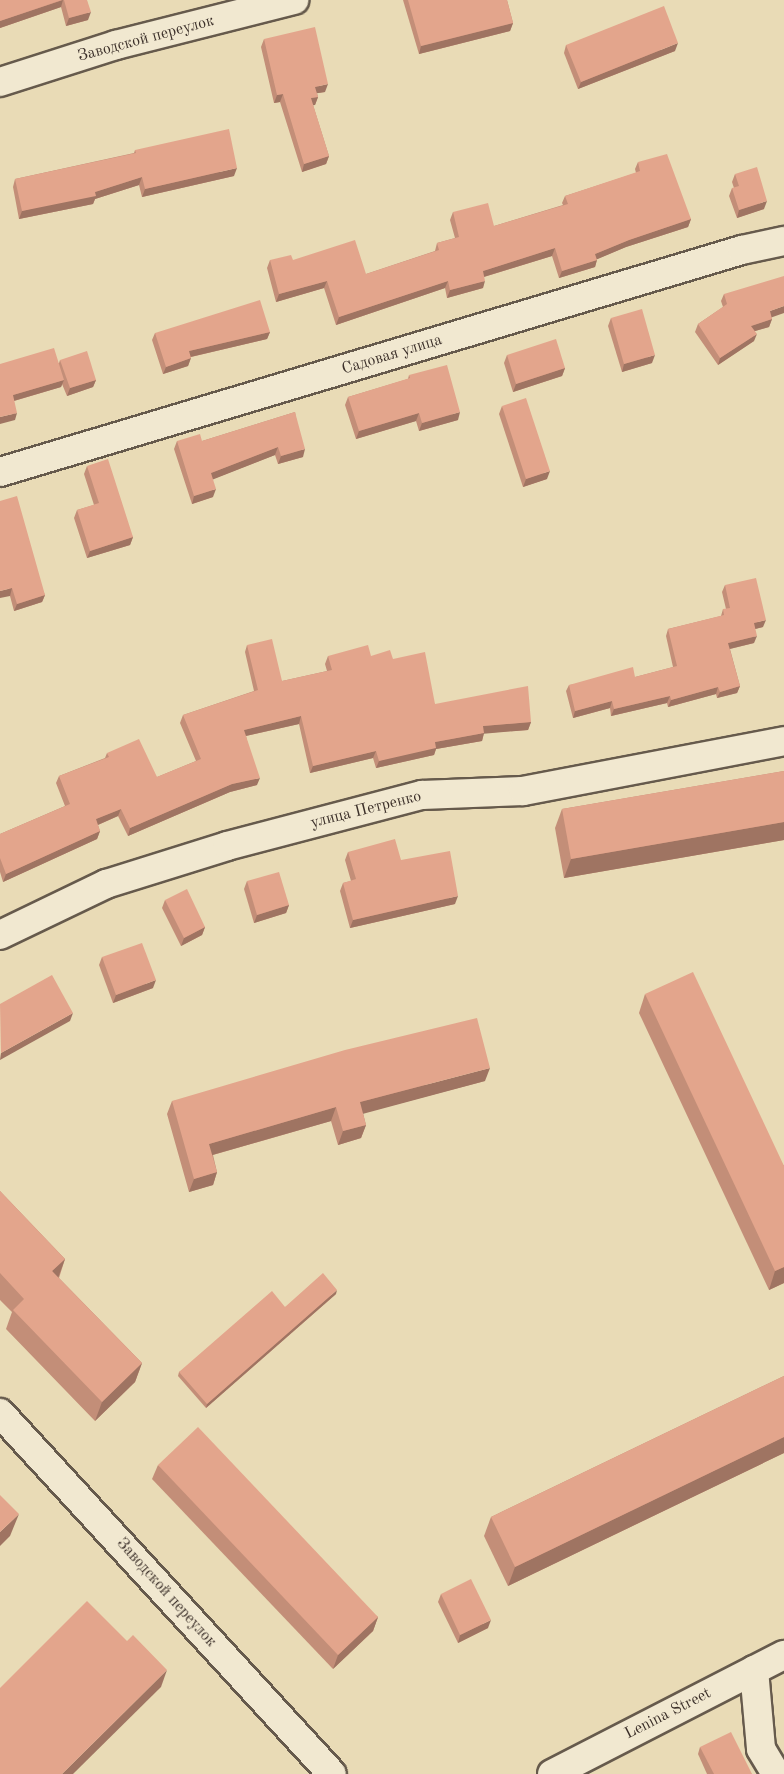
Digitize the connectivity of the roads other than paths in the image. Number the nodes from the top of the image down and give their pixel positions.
1 (294, 0) edge
2 (0, 81) edge
3 (784, 241) edge
4 (0, 472) edge
5 (784, 741) edge
6 (0, 935) edge
7 (0, 1413) edge
8 (784, 1655) edge
9 (754, 1670) junction
10 (332, 1774) edge
11 (552, 1774) edge
12 (776, 1774) edge

1 - 2 street, Заводской переулок
3 - 4 street, Садовая улица
5 - 6 street, улица Петренко
7 - 10 street, Заводской переулок
8 - 9 street, Lenina Street
9 - 11 street, Lenina Street
9 - 12 street

